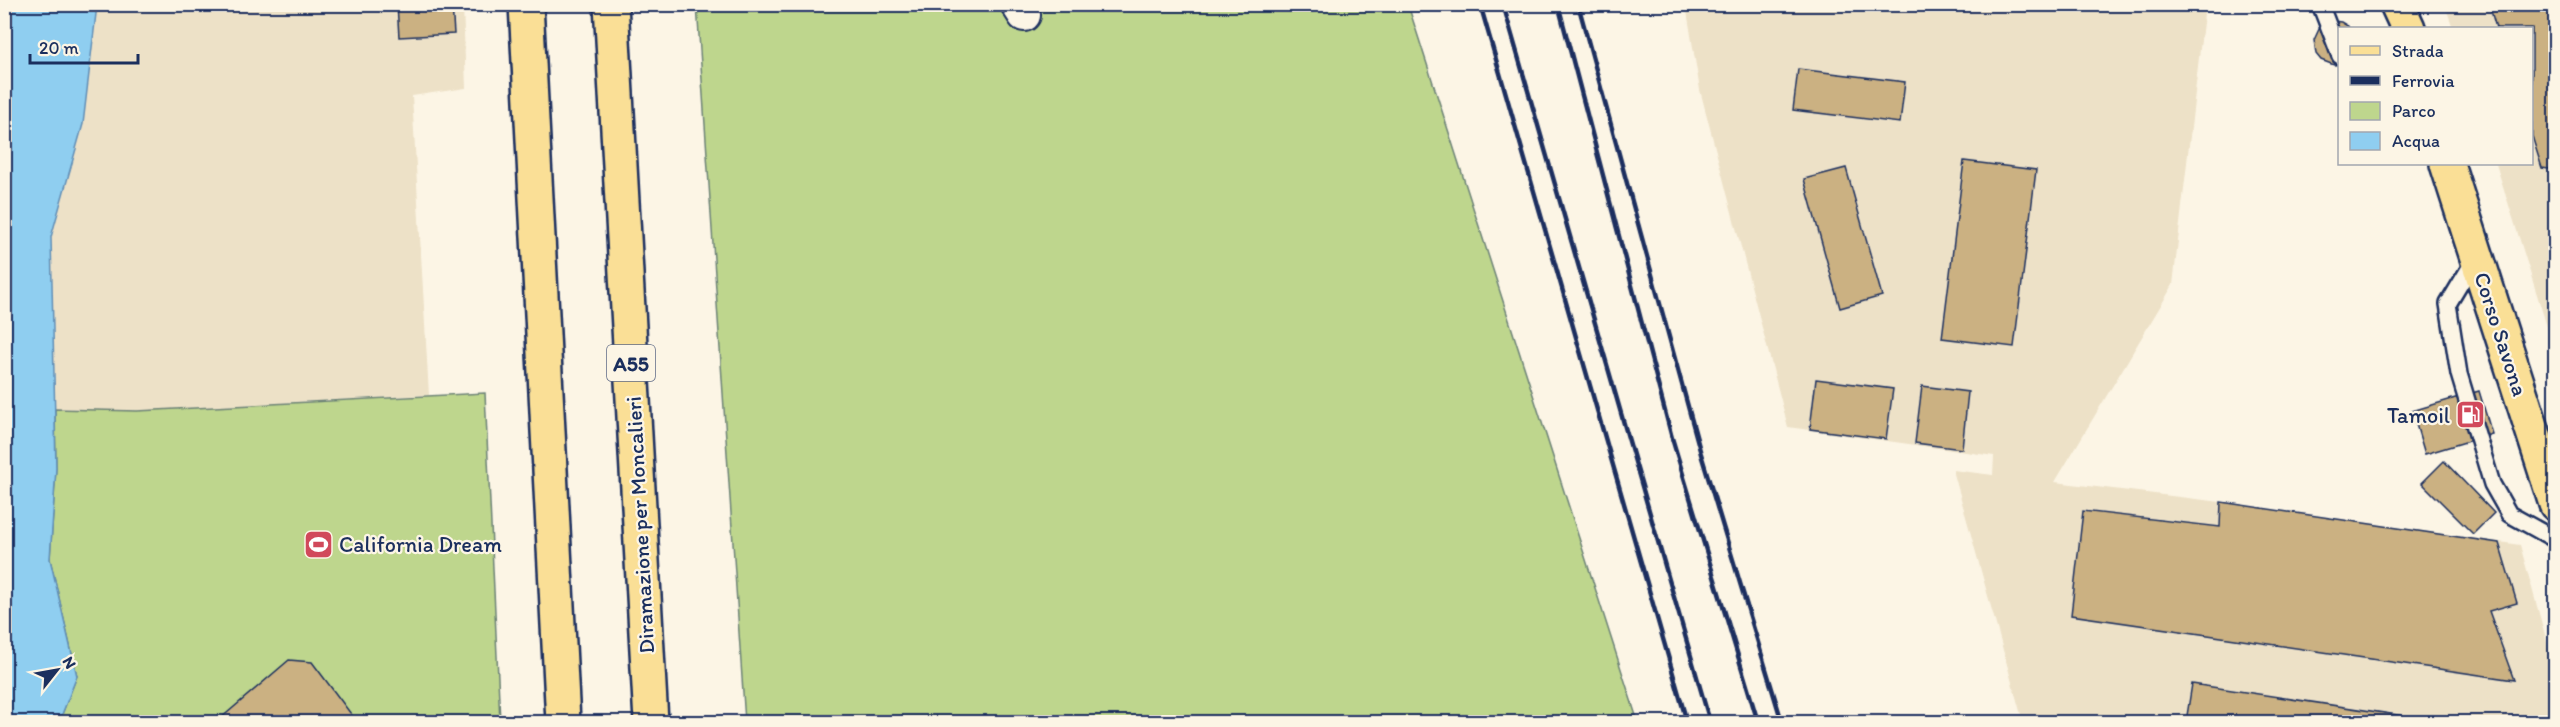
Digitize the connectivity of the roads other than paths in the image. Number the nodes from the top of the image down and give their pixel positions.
1 (526, 4) edge
2 (611, 4) edge
3 (2320, 4) edge
4 (2397, 4) edge
5 (2403, 4) edge
6 (2408, 27) edge
7 (2408, 27) edge
8 (2338, 51) edge
9 (2447, 165) edge
10 (2477, 257) junction
11 (2556, 504) edge
12 (2556, 540) edge
13 (563, 723) edge
14 (651, 723) edge

1 - 13 main road
2 - 14 main road, Diramazione per Moncalieri / A55
3 - 8 lane
4 - 6 main road
5 - 7 main road
9 - 10 main road, Corso Savona
10 - 11 main road, Corso Savona
10 - 12 lane

